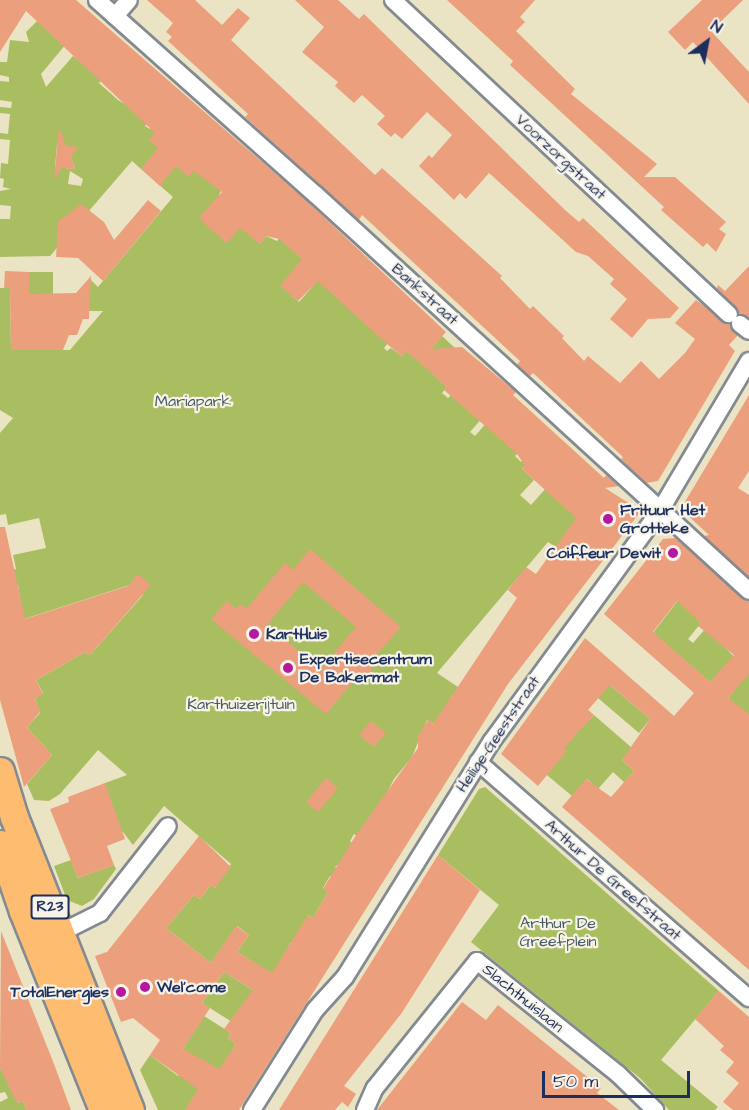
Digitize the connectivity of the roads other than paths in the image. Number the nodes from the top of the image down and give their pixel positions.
1 (97, 0) edge
2 (129, 0) edge
3 (393, 0) edge
4 (115, 16) junction
5 (739, 323) edge
6 (749, 361) edge
7 (661, 510) junction
8 (749, 591) edge
9 (478, 762) junction
10 (0, 771) edge
11 (168, 826) dead end
12 (0, 844) edge
13 (60, 933) junction
14 (749, 998) edge
15 (104, 1110) edge
16 (130, 1110) edge
17 (252, 1110) edge
18 (365, 1110) edge
19 (655, 1110) edge

1 - 4 street, Bankstraat
2 - 4 street
3 - 5 street, Voorzorgstraat
4 - 7 street, Bankstraat
6 - 7 street, Heilige-Geeststraat
7 - 8 street, Bankstraat
7 - 9 street, Heilige-Geeststraat
9 - 14 street, Arthur De Greefstraat
9 - 17 street, Heilige-Geeststraat
10 - 13 main road, R23
11 - 13 street
12 - 15 main road, R23
13 - 16 main road, R23
18 - 19 street, Slachthuislaan

